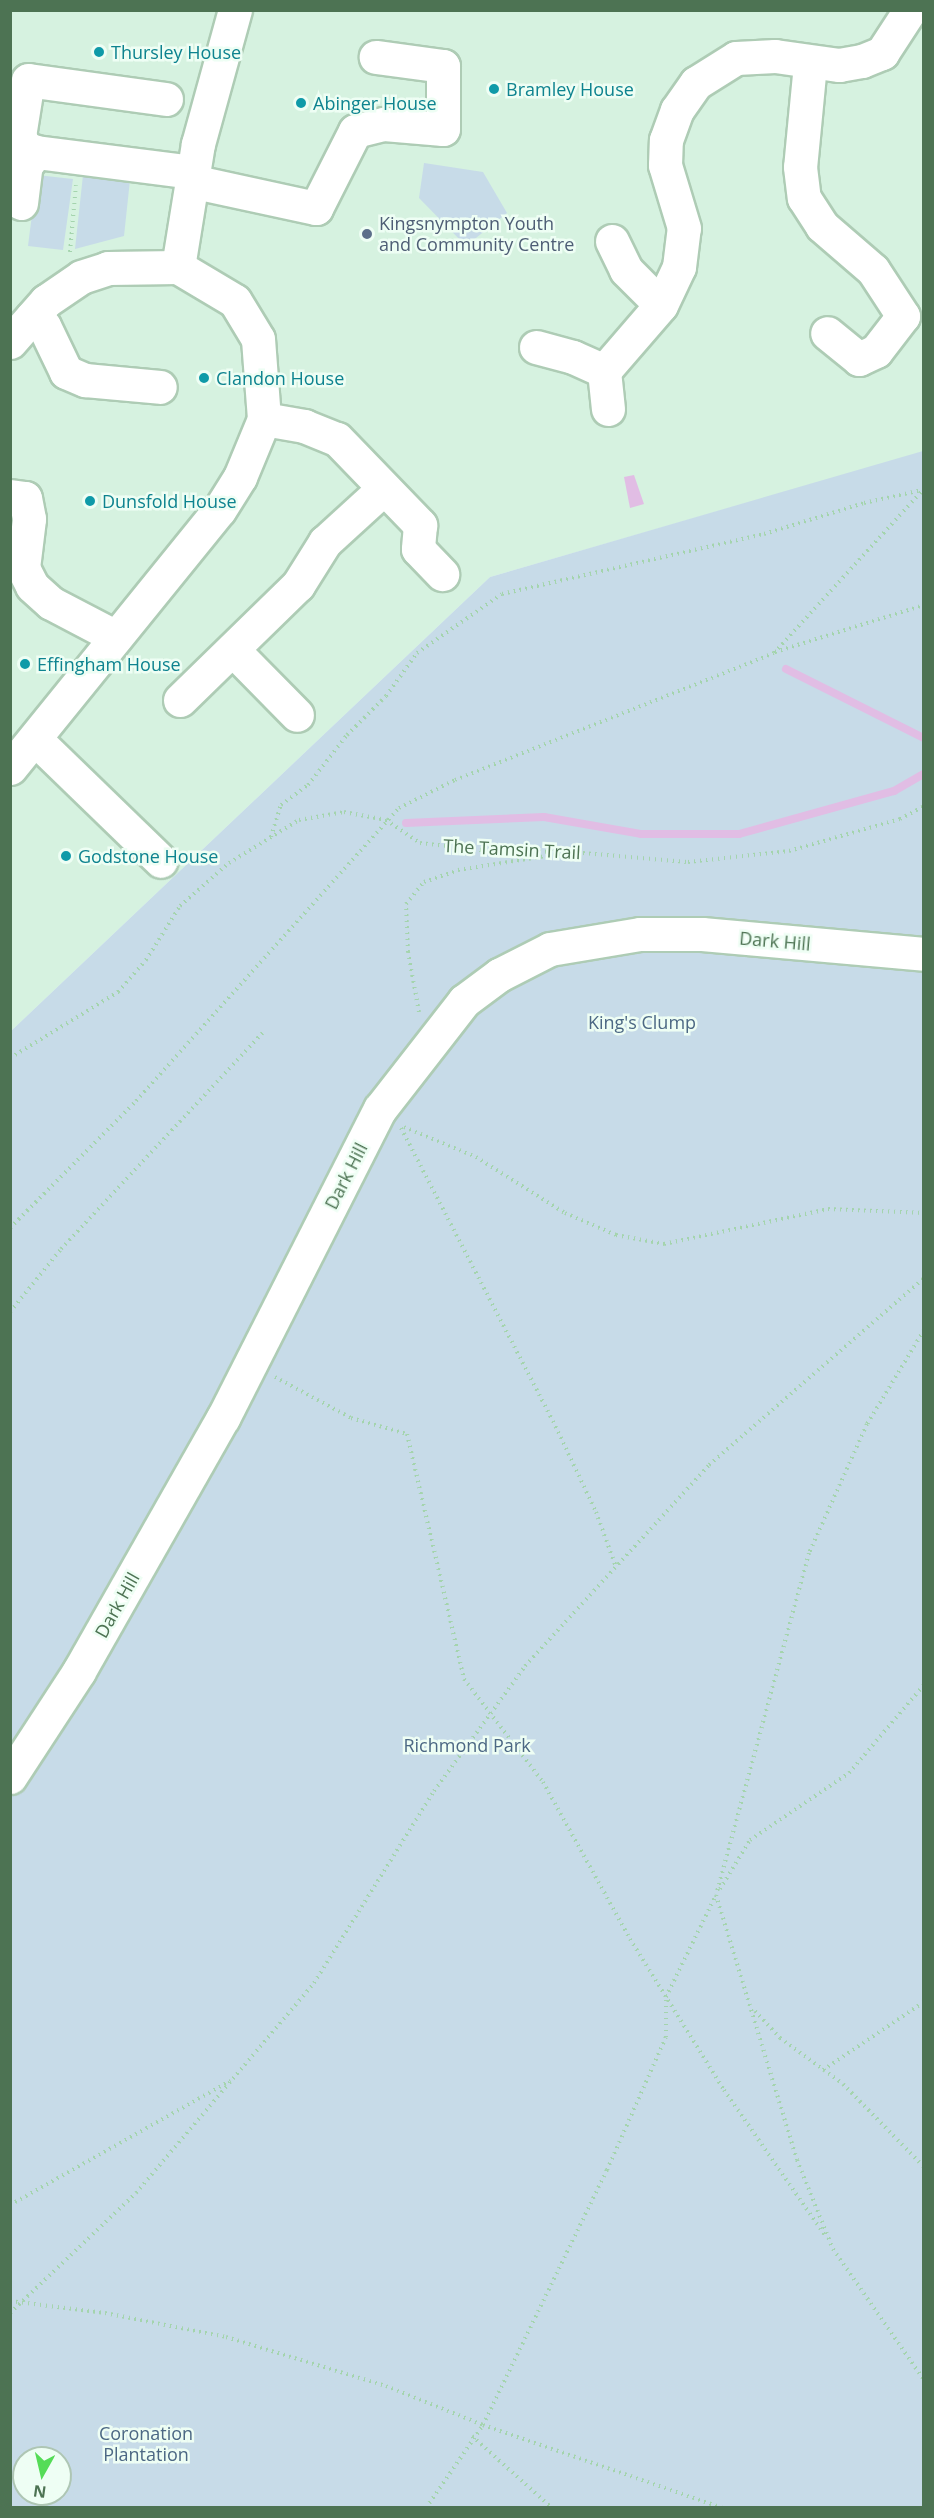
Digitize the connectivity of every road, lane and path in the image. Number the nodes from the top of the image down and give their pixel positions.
1 (235, 10) edge
2 (910, 10) edge
3 (376, 57) dead end
4 (810, 64) junction
5 (166, 99) dead end
6 (36, 152) junction
7 (79, 157) junction
8 (192, 177) junction
9 (21, 203) dead end
10 (612, 241) dead end
11 (178, 267) junction
12 (81, 277) junction
13 (661, 305) junction
14 (32, 317) junction
15 (913, 321) edge
16 (827, 333) dead end
17 (10, 342) edge
18 (536, 347) dead end
19 (604, 371) junction
20 (160, 387) dead end
21 (608, 409) dead end
22 (264, 419) junction
23 (383, 489) junction
24 (923, 490) edge
25 (10, 496) edge
26 (442, 574) dead end
27 (924, 605) edge
28 (117, 637) junction
29 (234, 650) junction
30 (774, 652) junction
31 (180, 700) dead end
32 (297, 715) dead end
33 (35, 739) junction
34 (10, 768) edge
35 (924, 806) edge
36 (386, 820) junction
37 (271, 837) junction
38 (161, 861) dead end
39 (924, 954) edge
40 (264, 1031) dead end
41 (10, 1058) edge
42 (924, 1213) edge
43 (10, 1228) edge
44 (924, 1278) edge
45 (10, 1312) edge
46 (924, 1330) edge
47 (271, 1375) dead end
48 (616, 1567) junction
49 (924, 1685) edge
50 (490, 1714) junction
51 (10, 1777) edge
52 (716, 1895) junction
53 (666, 1997) junction
54 (924, 2002) edge
55 (753, 2008) junction
56 (823, 2070) junction
57 (233, 2079) junction
58 (924, 2167) edge
59 (10, 2205) edge
60 (831, 2243) junction
61 (10, 2301) edge
62 (21, 2302) junction
63 (10, 2313) edge
64 (924, 2380) edge
65 (483, 2424) junction
66 (472, 2436) junction
67 (426, 2508) edge
68 (552, 2508) edge
69 (723, 2508) edge

1 - 8 street
2 - 4 street
3 - 8 street
4 - 13 street
4 - 15 street
5 - 6 street
6 - 7 street
6 - 9 street
7 - 8 street
7 - 12 path
8 - 11 street
10 - 13 street
11 - 12 street
11 - 22 street
12 - 14 street
13 - 19 street
14 - 17 street
14 - 20 street
15 - 16 street
18 - 19 street
19 - 21 street
22 - 23 street
22 - 28 street
23 - 26 street
23 - 29 street
24 - 30 path
24 - 37 path
25 - 28 street
27 - 30 path
28 - 33 street
29 - 31 street
29 - 32 street
30 - 36 path
33 - 34 street
33 - 38 street
35 - 36 path, The Tamsin Trail
36 - 37 path, The Tamsin Trail
36 - 43 path
37 - 41 path, The Tamsin Trail
39 - 51 street, Dark Hill
40 - 45 path
42 - 48 path
44 - 48 path
46 - 52 path
47 - 50 path
48 - 50 path
49 - 52 path
50 - 53 path
50 - 57 path
52 - 53 path
52 - 55 path
53 - 60 path
53 - 65 path
54 - 56 path
55 - 56 path
55 - 60 path
56 - 58 path
57 - 59 path
57 - 62 path
60 - 64 path
61 - 62 path
62 - 63 path
62 - 65 path
65 - 66 path
65 - 69 path
66 - 67 path
66 - 68 path

